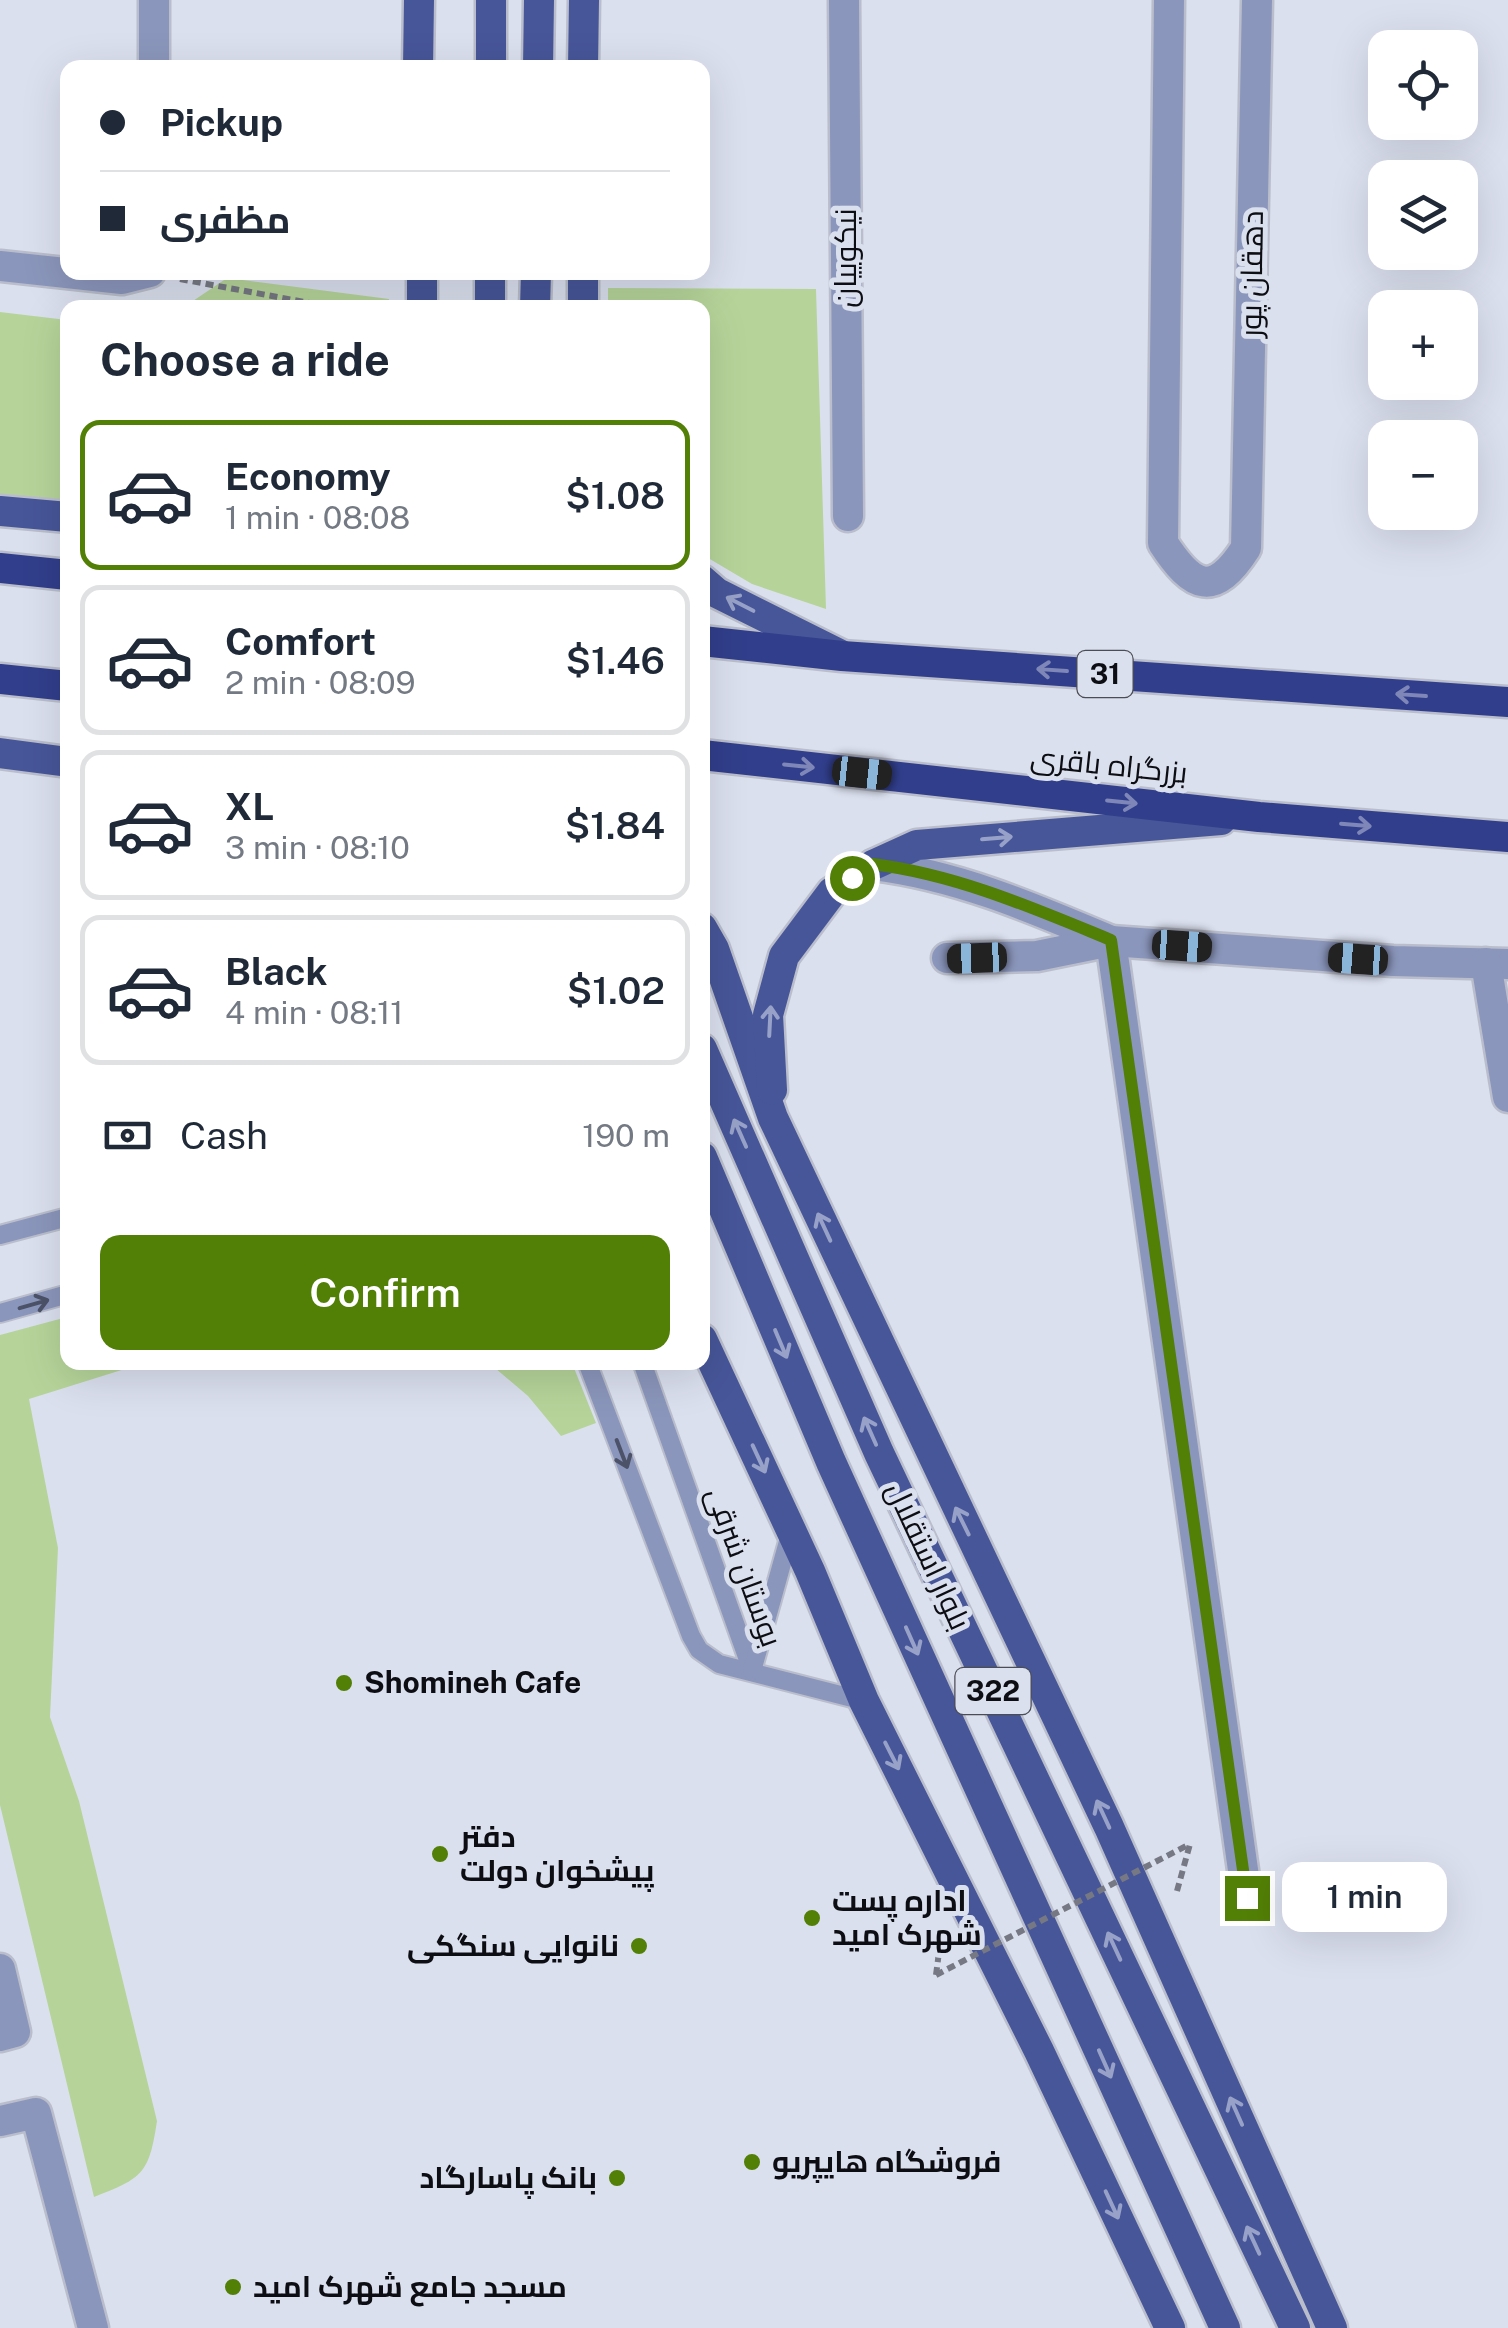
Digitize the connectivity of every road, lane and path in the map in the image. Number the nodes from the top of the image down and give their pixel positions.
1 (154, 0) edge
2 (419, 0) edge
3 (491, 0) edge
4 (539, 0) edge
5 (584, 0) edge
6 (844, 0) edge
7 (1169, 0) edge
8 (1257, 0) edge
9 (154, 60) edge
10 (418, 60) edge
11 (491, 60) edge
12 (538, 60) edge
13 (584, 60) edge
14 (0, 266) edge
15 (60, 272) edge
16 (187, 280) edge
17 (294, 300) edge
18 (0, 511) edge
19 (848, 516) dead end
20 (60, 517) edge
21 (0, 568) edge
22 (60, 574) edge
23 (710, 587) edge
24 (710, 642) edge
25 (842, 656) junction
26 (0, 678) edge
27 (60, 685) edge
28 (1508, 702) edge
29 (0, 753) edge
30 (710, 757) edge
31 (60, 761) edge
32 (1259, 817) junction
33 (1508, 837) edge
34 (873, 864) junction
35 (1111, 940) junction
36 (710, 942) edge
37 (947, 958) dead end
38 (1497, 964) edge
39 (710, 1067) edge
40 (1508, 1097) edge
41 (773, 1118) junction
42 (710, 1176) edge
43 (60, 1219) edge
44 (0, 1235) edge
45 (60, 1296) edge
46 (0, 1313) edge
47 (710, 1356) edge
48 (590, 1370) edge
49 (645, 1370) edge
50 (792, 1530) junction
51 (752, 1670) junction
52 (864, 1701) junction
53 (1190, 1844) dead end
54 (1247, 1898) dead end
55 (0, 1969) edge
56 (936, 1975) dead end
57 (0, 2036) edge
58 (0, 2121) edge
59 (94, 2328) edge
60 (1170, 2328) edge
61 (1225, 2328) edge
62 (1295, 2328) edge
63 (1332, 2328) edge

1 - 9 street
2 - 10 main road
3 - 11 main road
4 - 12 main road
5 - 13 main road
6 - 19 street, نیکوییان
7 - 8 street, دهقان پور
14 - 15 street
16 - 17 path
18 - 20 main road
21 - 22 highway
25 -> 23 main road
24 - 25 highway, 31
28 -> 25 highway, 31
26 - 27 highway
29 - 31 main road
30 -> 32 highway, بزرگراه باقری
32 -> 33 highway, بزرگراه باقری
34 -> 32 main road
34 - 35 street
41 -> 34 main road
35 - 37 street
35 - 38 street
35 - 54 street
36 - 41 main road
38 - 40 street
62 -> 39 main road, بلوار استقلال / 322
63 -> 41 main road
42 -> 61 main road, بلوار استقلال / 322
43 - 44 lane
46 -> 45 lane
47 -> 50 main road
48 -> 51 lane, بوستان شرقی
49 - 51 lane, بوستان شرقی
50 - 51 lane
50 - 52 main road
51 - 52 lane
52 -> 60 main road
53 - 56 path, bridge
55 - 57 street
58 - 59 street

